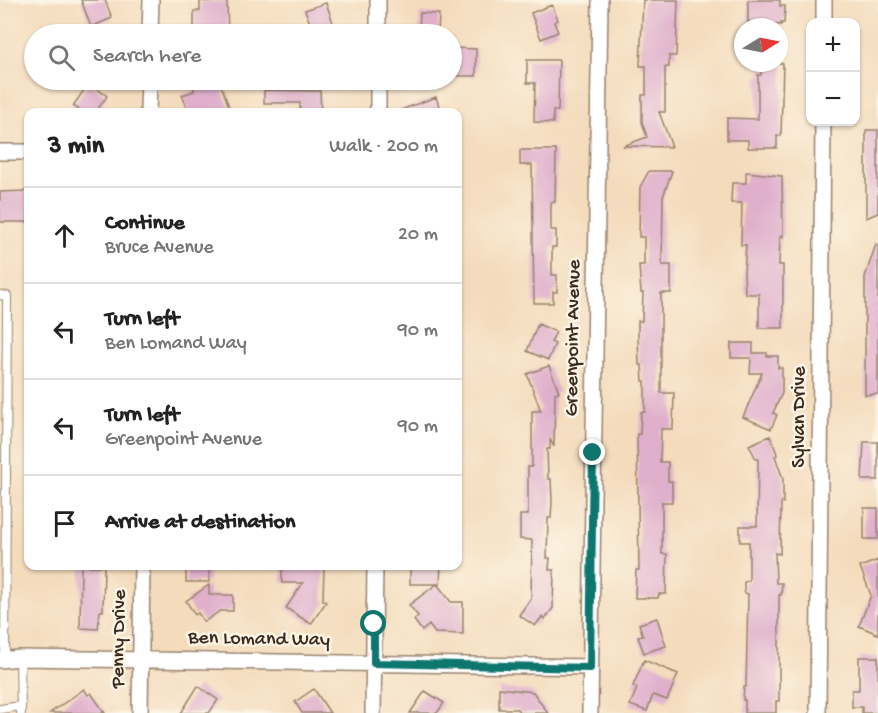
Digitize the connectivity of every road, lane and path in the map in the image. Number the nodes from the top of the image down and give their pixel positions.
1 (151, 0) edge
2 (378, 0) edge
3 (600, 0) edge
4 (824, 0) edge
5 (824, 18) edge
6 (150, 24) edge
7 (378, 24) edge
8 (149, 90) edge
9 (378, 90) edge
10 (148, 108) edge
11 (378, 108) edge
12 (823, 126) edge
13 (0, 152) edge
14 (24, 152) edge
15 (0, 295) edge
16 (3, 421) edge
17 (3, 479) edge
18 (142, 570) edge
19 (375, 570) edge
20 (141, 658) junction
21 (8, 659) edge
22 (374, 663) junction
23 (590, 668) junction
24 (0, 709) edge
25 (21, 709) edge
26 (140, 713) edge
27 (373, 713) edge
28 (590, 713) edge
29 (818, 713) edge

1 - 6 street
2 - 7 street
3 - 23 street, Greenpoint Avenue
4 - 5 street
8 - 10 street
9 - 11 street
12 - 29 street, Sylvan Drive
13 - 14 street
15 - 16 lane
16 - 17 lane
17 - 21 lane
18 - 20 street, Penny Drive
19 - 22 street
20 - 21 street, Ben Lomand Way
20 - 22 street, Ben Lomand Way
20 - 26 street, Penny Drive
21 - 25 lane
22 - 23 street, Ben Lomand Way
22 - 27 street
23 - 28 street, Greenpoint Avenue
24 - 25 lane

